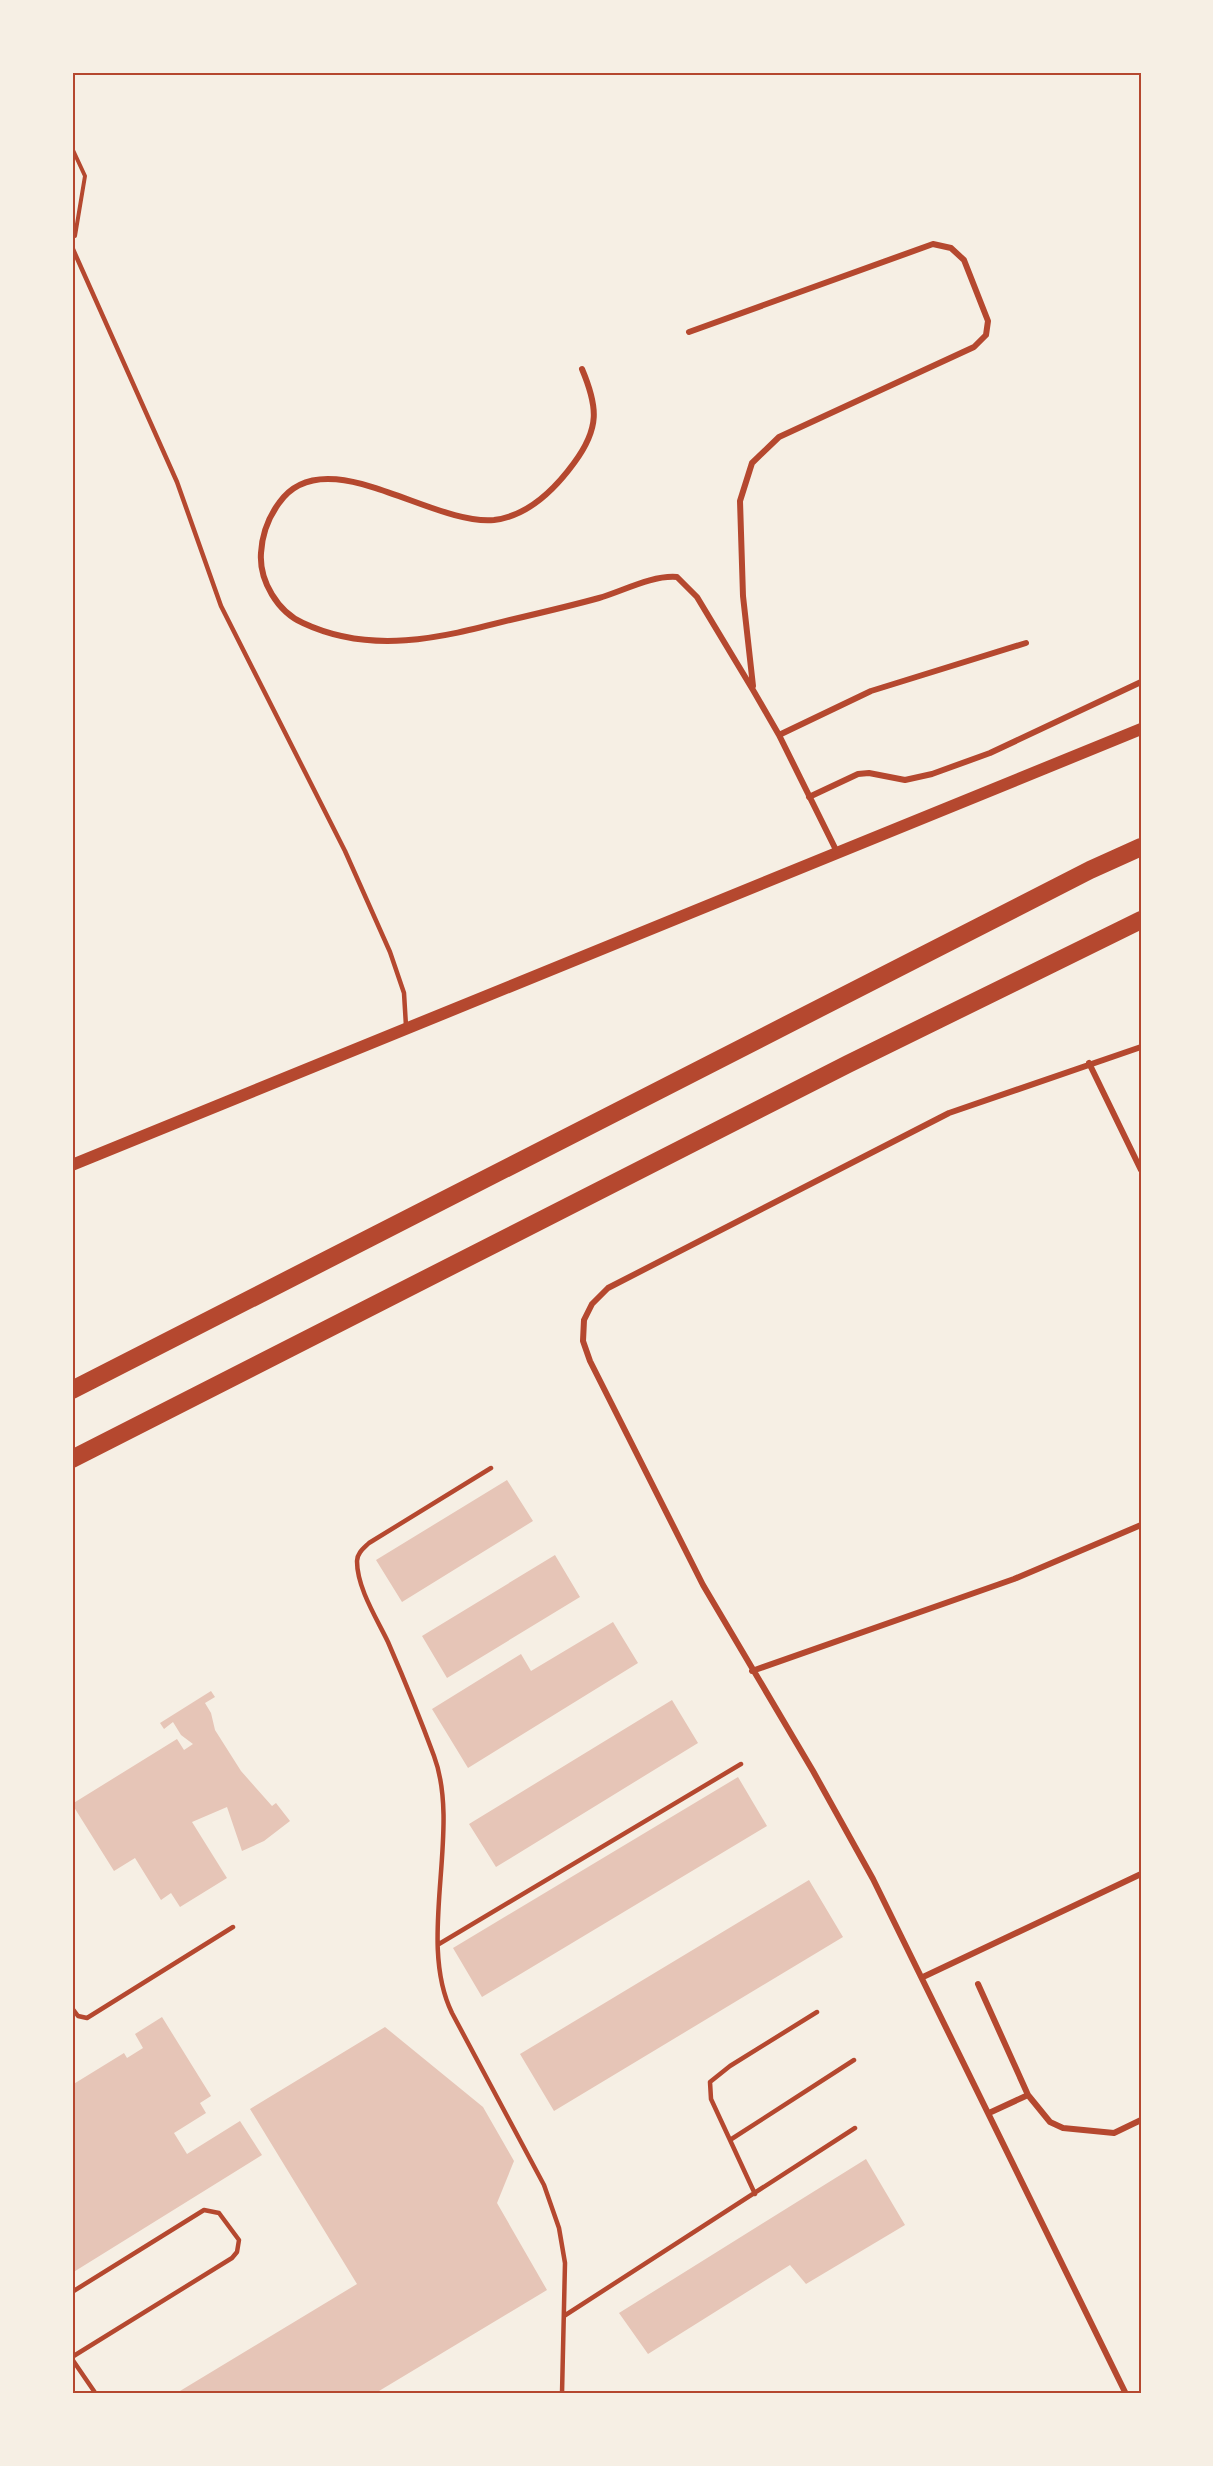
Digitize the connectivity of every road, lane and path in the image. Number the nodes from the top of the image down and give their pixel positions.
1 (72, 148) edge
2 (72, 248) edge
3 (689, 332) dead end
4 (582, 369) dead end
5 (1026, 643) dead end
6 (1141, 682) edge
7 (753, 690) junction
8 (1141, 729) edge
9 (779, 735) junction
10 (809, 797) junction
11 (1141, 847) edge
12 (838, 853) junction
13 (1141, 920) edge
14 (406, 1029) junction
15 (1141, 1047) edge
16 (1089, 1063) junction
17 (72, 1165) edge
18 (1141, 1170) edge
19 (72, 1390) edge
20 (72, 1459) edge
21 (491, 1468) dead end
22 (1141, 1526) edge
23 (752, 1671) junction
24 (741, 1764) dead end
25 (1141, 1874) edge
26 (233, 1927) dead end
27 (439, 1944) junction
28 (923, 1977) junction
29 (978, 1984) dead end
30 (72, 2008) edge
31 (818, 2013) dead end
32 (854, 2060) dead end
33 (1028, 2095) junction
34 (989, 2113) junction
35 (1141, 2120) edge
36 (855, 2128) dead end
37 (730, 2140) junction
38 (756, 2193) junction
39 (72, 2292) edge
40 (564, 2316) junction
41 (72, 2358) edge
42 (96, 2394) edge
43 (562, 2394) edge
44 (1126, 2394) edge

1 - 2 path
2 - 14 lane
3 - 7 street
4 - 7 street
5 - 9 street
6 - 10 street
7 - 9 street
8 - 12 main road
9 - 10 street
10 - 12 street
11 - 19 highway
12 - 14 main road
13 - 20 highway
14 - 17 main road
15 - 16 street
16 - 18 street
16 - 23 street
21 - 27 lane
22 - 23 street
23 - 28 street
24 - 27 lane
25 - 28 street
26 - 30 lane
27 - 40 lane
28 - 34 street
29 - 33 street
31 - 37 lane
32 - 37 lane
33 - 34 street
33 - 35 street
34 - 44 street
36 - 38 lane
37 - 38 lane
38 - 40 lane
39 - 41 lane
40 - 43 lane
41 - 42 lane

